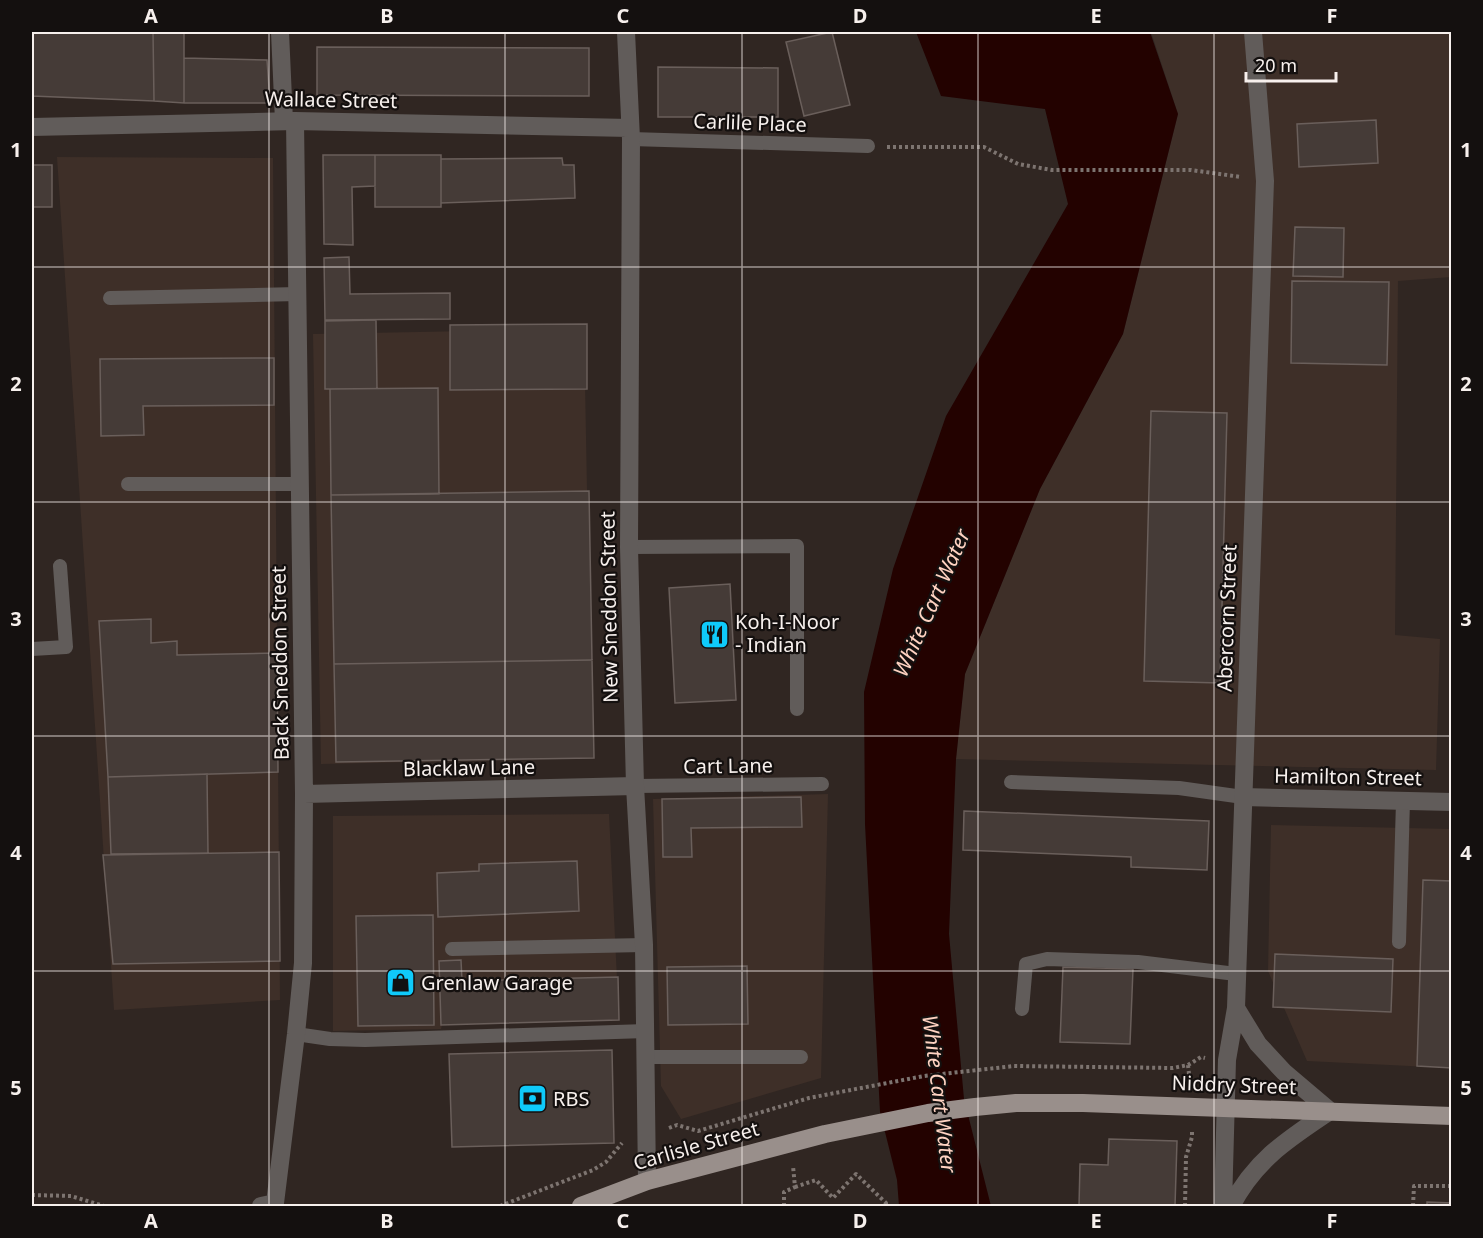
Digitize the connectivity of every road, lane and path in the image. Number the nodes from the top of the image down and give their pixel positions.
1 (280, 32) edge
2 (626, 32) edge
3 (1253, 32) edge
4 (289, 121) junction
5 (32, 127) edge
6 (631, 134) junction
7 (868, 146) joint
8 (1265, 181) junction
9 (298, 294) junction
10 (110, 298) dead end
11 (128, 484) dead end
12 (301, 484) junction
13 (629, 547) junction
14 (60, 566) dead end
15 (32, 649) edge
16 (797, 709) dead end
17 (1011, 782) dead end
18 (822, 784) dead end
19 (635, 786) junction
20 (304, 794) junction
21 (1243, 797) junction
22 (1403, 801) junction
23 (1452, 802) edge
24 (1399, 942) dead end
25 (644, 945) junction
26 (452, 949) dead end
27 (1236, 974) junction
28 (1236, 1008) junction
29 (1022, 1009) dead end
30 (646, 1031) junction
31 (296, 1034) junction
32 (646, 1057) junction
33 (801, 1057) dead end
34 (1192, 1106) junction
35 (1227, 1107) junction
36 (1330, 1111) junction
37 (1452, 1116) edge
38 (825, 1134) joint
39 (646, 1137) junction
40 (791, 1143) junction
41 (647, 1181) junction
42 (1452, 1186) edge
43 (795, 1187) junction
44 (32, 1195) edge
45 (268, 1205) edge
46 (886, 1205) edge
47 (104, 1206) edge
48 (500, 1206) edge
49 (581, 1206) edge
50 (784, 1206) edge
51 (1185, 1206) edge
52 (1222, 1206) edge
53 (1231, 1206) edge
54 (1413, 1206) edge

1 - 4 street, Back Sneddon Street
2 - 6 street, New Sneddon Street
3 - 8 street, Abercorn Street
4 - 5 street, Wallace Street
4 - 6 street, Wallace Street
4 - 9 street, Back Sneddon Street
6 - 7 lane, Carlile Place
6 - 13 street, New Sneddon Street
7 - 8 path
8 - 21 street, Abercorn Street
9 - 10 lane
9 - 12 street, Back Sneddon Street
11 - 12 lane
12 - 20 street, Back Sneddon Street
13 - 16 lane
13 - 19 street, New Sneddon Street
14 - 15 lane
17 - 21 lane
18 - 19 lane, Cart Lane
19 - 20 street, Blacklaw Lane
19 - 25 street, New Sneddon Street
20 - 31 street, Back Sneddon Street
21 - 22 street, Hamilton Street
21 - 27 street, Abercorn Street
22 - 23 street, Hamilton Street
22 - 24 lane
25 - 26 lane
25 - 30 street, New Sneddon Street
27 - 28 street, Abercorn Street
27 - 29 lane
28 - 35 street, Abercorn Street
28 - 36 street
30 - 31 lane
30 - 32 street, New Sneddon Street
31 - 45 street, Back Sneddon Street
32 - 33 lane
32 - 39 street, New Sneddon Street
34 - 35 main road, Niddry Street
34 - 38 main road, Niddry Street
34 - 39 path
34 - 51 path
35 - 36 main road, Niddry Street
35 - 52 street, Abercorn Street
36 - 37 main road, Niddry Street
36 - 53 street
38 - 40 main road, Carlisle Street
39 - 41 street, New Sneddon Street
39 - 48 path
40 - 41 main road, Carlisle Street
40 - 43 path
41 - 49 main road, Carlisle Street
42 - 54 path
43 - 46 path
43 - 50 path
44 - 47 path

